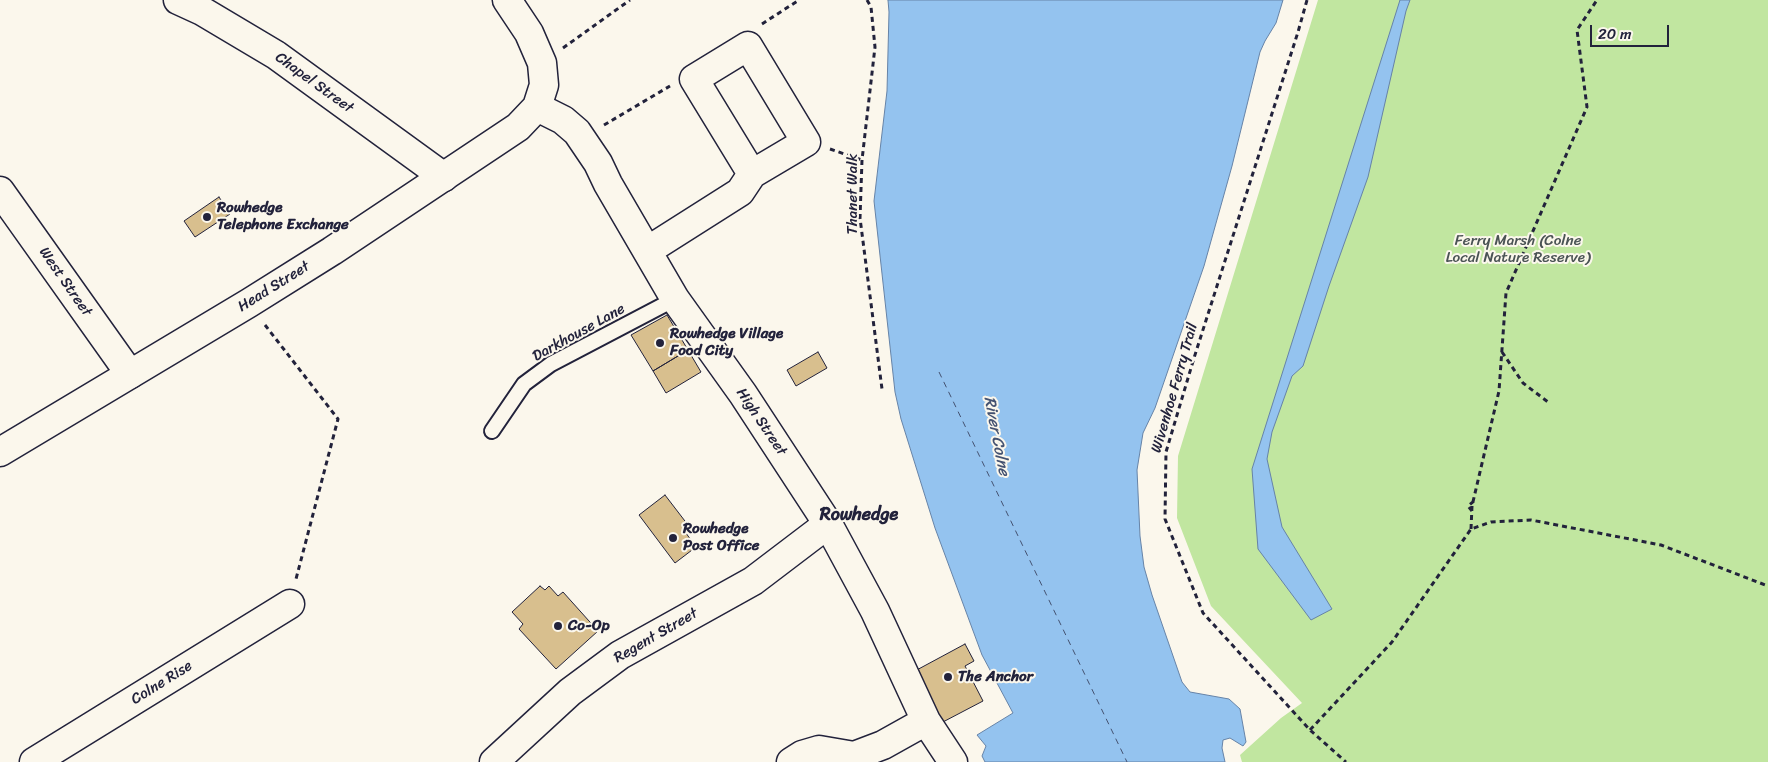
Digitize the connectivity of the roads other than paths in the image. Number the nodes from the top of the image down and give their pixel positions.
1 (178, 0) edge
2 (507, 0) edge
3 (538, 107) junction
4 (752, 174) junction
5 (444, 177) junction
6 (0, 191) edge
7 (647, 251) junction
8 (675, 299) junction
9 (130, 374) junction
10 (492, 431) dead end
11 (0, 452) edge
12 (828, 524) junction
13 (290, 604) road end
14 (926, 721) junction
15 (34, 762) edge
16 (494, 762) edge
17 (791, 762) edge
18 (952, 762) edge

1 - 5 street, Chapel Street
2 - 3 street
3 - 5 street, Head Street
3 - 7 street, High Street
4 - 4 street
4 - 7 street
5 - 9 street, Head Street
6 - 9 street, West Street
7 - 8 street, High Street
8 - 10 lane, Darkhouse Lane
8 - 12 street, High Street
9 - 11 street, Head Street
12 - 14 street, High Street
12 - 16 street, Regent Street
13 - 15 street, Colne Rise
14 - 17 street
14 - 18 street, High Street

